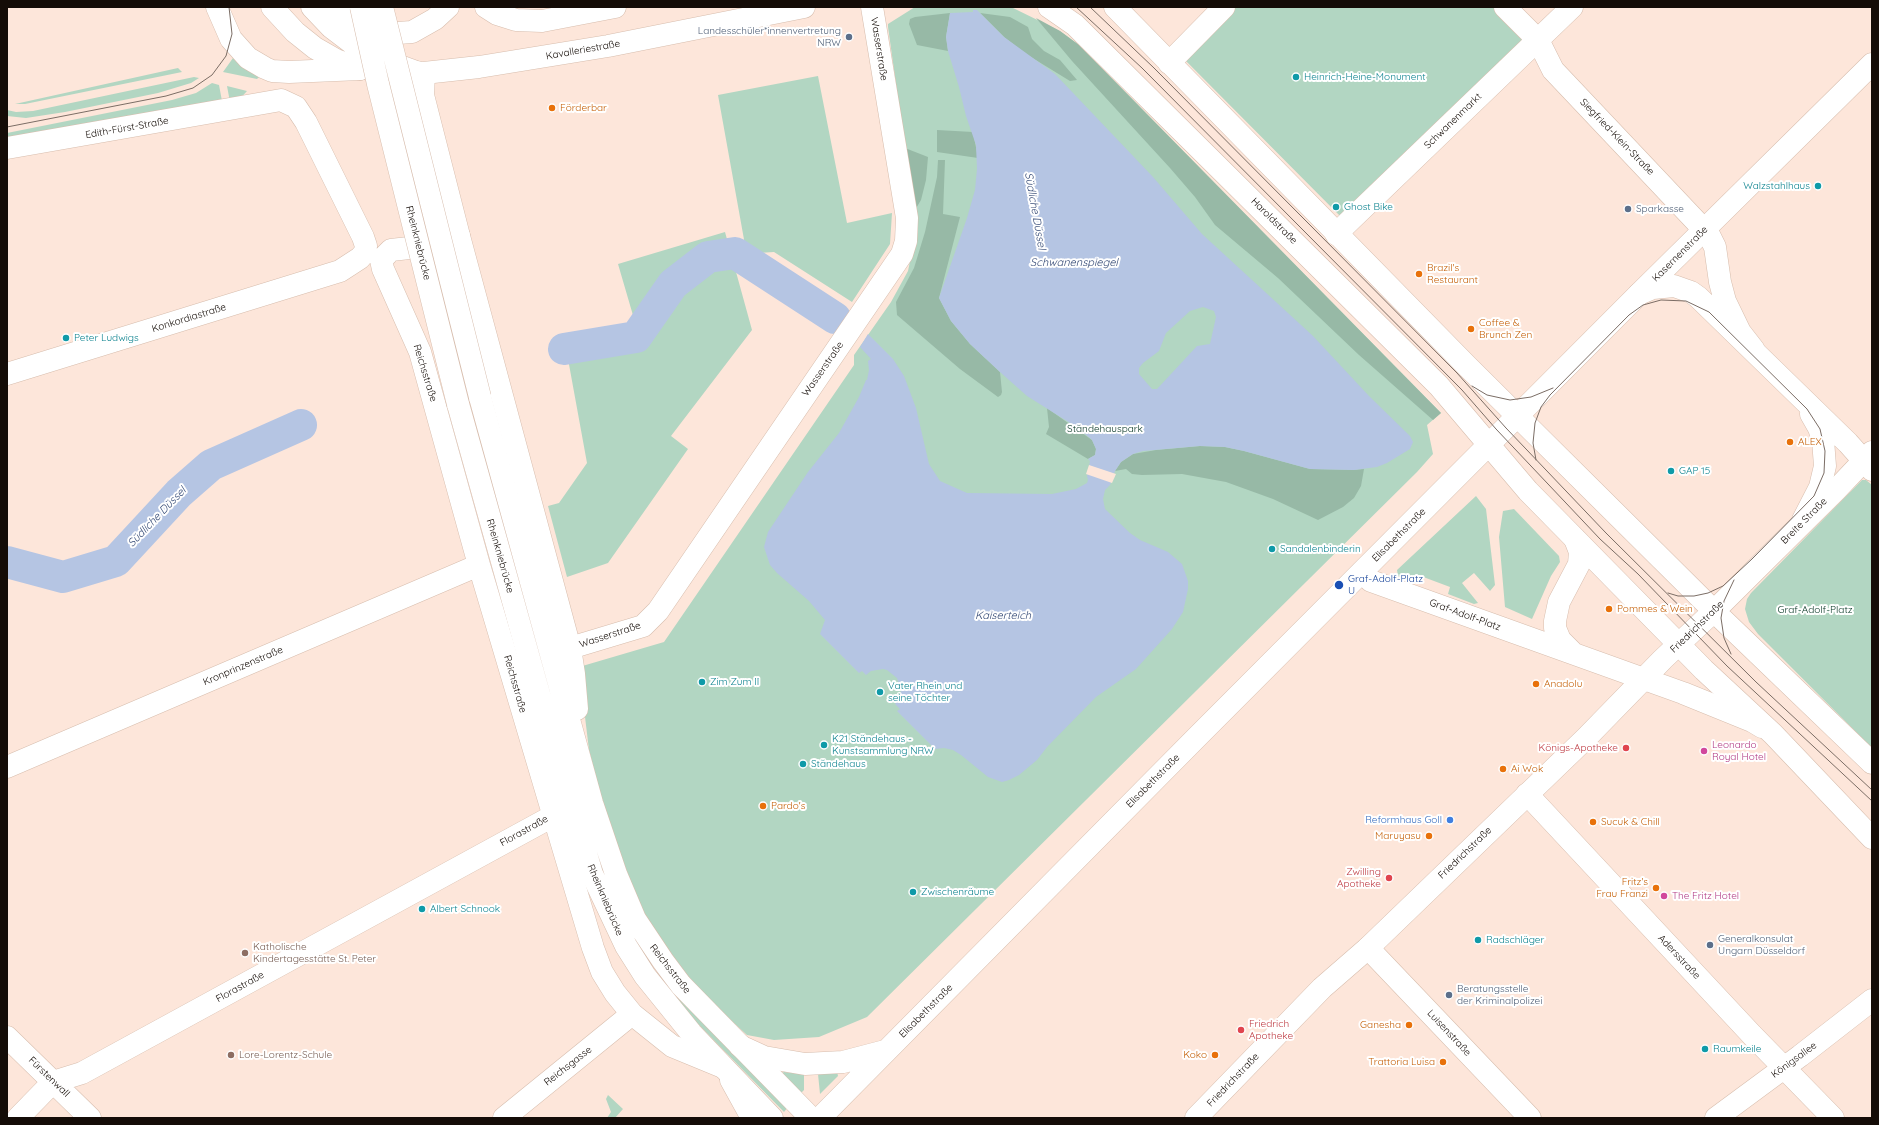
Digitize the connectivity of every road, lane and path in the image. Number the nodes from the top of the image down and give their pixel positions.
1 (217, 7) edge
2 (272, 7) edge
3 (312, 7) edge
4 (333, 7) edge
5 (361, 7) edge
6 (382, 7) edge
7 (448, 7) edge
8 (486, 7) edge
9 (553, 7) edge
10 (804, 7) edge
11 (872, 7) edge
12 (1049, 7) edge
13 (1115, 7) edge
14 (1224, 7) edge
15 (1506, 7) edge
16 (1572, 7) edge
17 (607, 9) edge
18 (1538, 40) junction
19 (1169, 63) junction
20 (1872, 64) edge
21 (360, 69) junction
22 (421, 73) junction
23 (7, 148) edge
24 (1705, 229) junction
25 (1336, 234) junction
26 (459, 236) junction
27 (365, 252) joint
28 (1639, 294) junction
29 (1754, 350) junction
30 (7, 374) edge
31 (1801, 397) junction
32 (1518, 416) junction
33 (1488, 446) junction
34 (1869, 461) edge
35 (1801, 524) junction
36 (1575, 539) junction
37 (479, 565) junction
38 (1362, 572) junction
39 (1735, 590) joint
40 (1714, 611) junction
41 (1679, 644) junction
42 (570, 648) junction
43 (1572, 652) junction
44 (1644, 678) junction
45 (1773, 734) junction
46 (575, 737) junction
47 (1872, 763) edge
48 (7, 767) edge
49 (1829, 793) junction
50 (1527, 794) junction
51 (553, 816) junction
52 (1872, 824) edge
53 (1872, 838) edge
54 (1368, 948) junction
55 (1872, 1000) edge
56 (632, 1014) junction
57 (7, 1037) edge
58 (739, 1046) junction
59 (888, 1050) junction
60 (1785, 1067) junction
61 (724, 1068) junction
62 (53, 1082) junction
63 (18, 1118) edge
64 (90, 1118) edge
65 (504, 1118) edge
66 (752, 1118) edge
67 (772, 1118) edge
68 (811, 1118) edge
69 (820, 1118) edge
70 (1196, 1118) edge
71 (1530, 1118) edge
72 (1716, 1118) edge
73 (1832, 1118) edge

1 - 21 main road
2 - 21 main road
3 - 22 main road
4 - 7 main road
5 - 61 main road, Rheinkniebrücke, bridge
6 - 46 main road, bridge
8 - 17 main road
9 - 17 main road
10 - 22 main road, Kavalleriestraße
11 - 42 main road, Wasserstraße
12 - 33 main road, Haroldstraße
13 - 19 main road
14 - 19 main road
15 - 18 main road
16 - 18 main road, Schwanenmarkt
18 - 24 main road, Siegfried-Klein-Straße
18 - 25 main road, Schwanenmarkt
19 - 25 main road
20 - 24 main road, Kasernenstraße
21 - 22 main road, Kavalleriestraße
22 - 26 main road
23 - 27 main road, Edith-Fürst-Straße
24 - 28 main road, Kasernenstraße
24 - 29 main road, Siegfried-Klein-Straße
25 - 32 main road
26 - 37 main road, Reichsstraße
26 - 42 main road
27 - 30 main road, Konkordiastraße
28 - 29 main road
28 - 32 main road, Kasernenstraße
29 - 31 main road
31 - 34 main road
31 - 35 main road
32 - 33 main road, Kasernenstraße
32 - 40 main road
33 - 36 main road, Graf-Adolf-Platz
33 - 38 main road, Elisabethstraße
34 - 35 main road, Breite Straße
35 - 39 main road, Breite Straße
36 - 41 main road, Graf-Adolf-Platz
36 - 43 main road, Graf-Adolf-Platz
37 - 48 main road, Kronprinzenstraße
37 - 51 main road, Reichsstraße
38 - 43 main road, Graf-Adolf-Platz
38 - 59 main road, Elisabethstraße
39 - 40 main road, Friedrichstraße
40 - 41 main road, Friedrichstraße
40 - 47 main road
41 - 44 main road, Friedrichstraße
41 - 45 main road, Graf-Adolf-Platz
42 - 46 main road
43 - 44 main road, Graf-Adolf-Platz
44 - 45 main road, Graf-Adolf-Platz
44 - 50 main road, Friedrichstraße
45 - 49 main road, Graf-Adolf-Platz
46 - 58 main road, Reichsstraße
49 - 52 main road, Graf-Adolf-Platz
49 - 53 main road, Graf-Adolf-Platz
50 - 54 main road, Friedrichstraße
50 - 60 main road, Adersstraße
51 - 56 main road, Reichsstraße
51 - 62 main road, Florastraße
54 - 70 main road, Friedrichstraße
54 - 71 main road, Luisenstraße
55 - 60 main road, Königsallee
56 - 61 main road, Reichsstraße
56 - 65 main road, Reichsgasse
57 - 62 main road, Fürstenwall
58 - 59 main road
58 - 68 main road, Reichsstraße
59 - 69 main road, Elisabethstraße
60 - 72 main road, Königsallee
60 - 73 main road, Adersstraße
61 - 66 main road
61 - 67 main road, Reichsstraße
62 - 63 main road, Florastraße
62 - 64 main road, Fürstenwall

